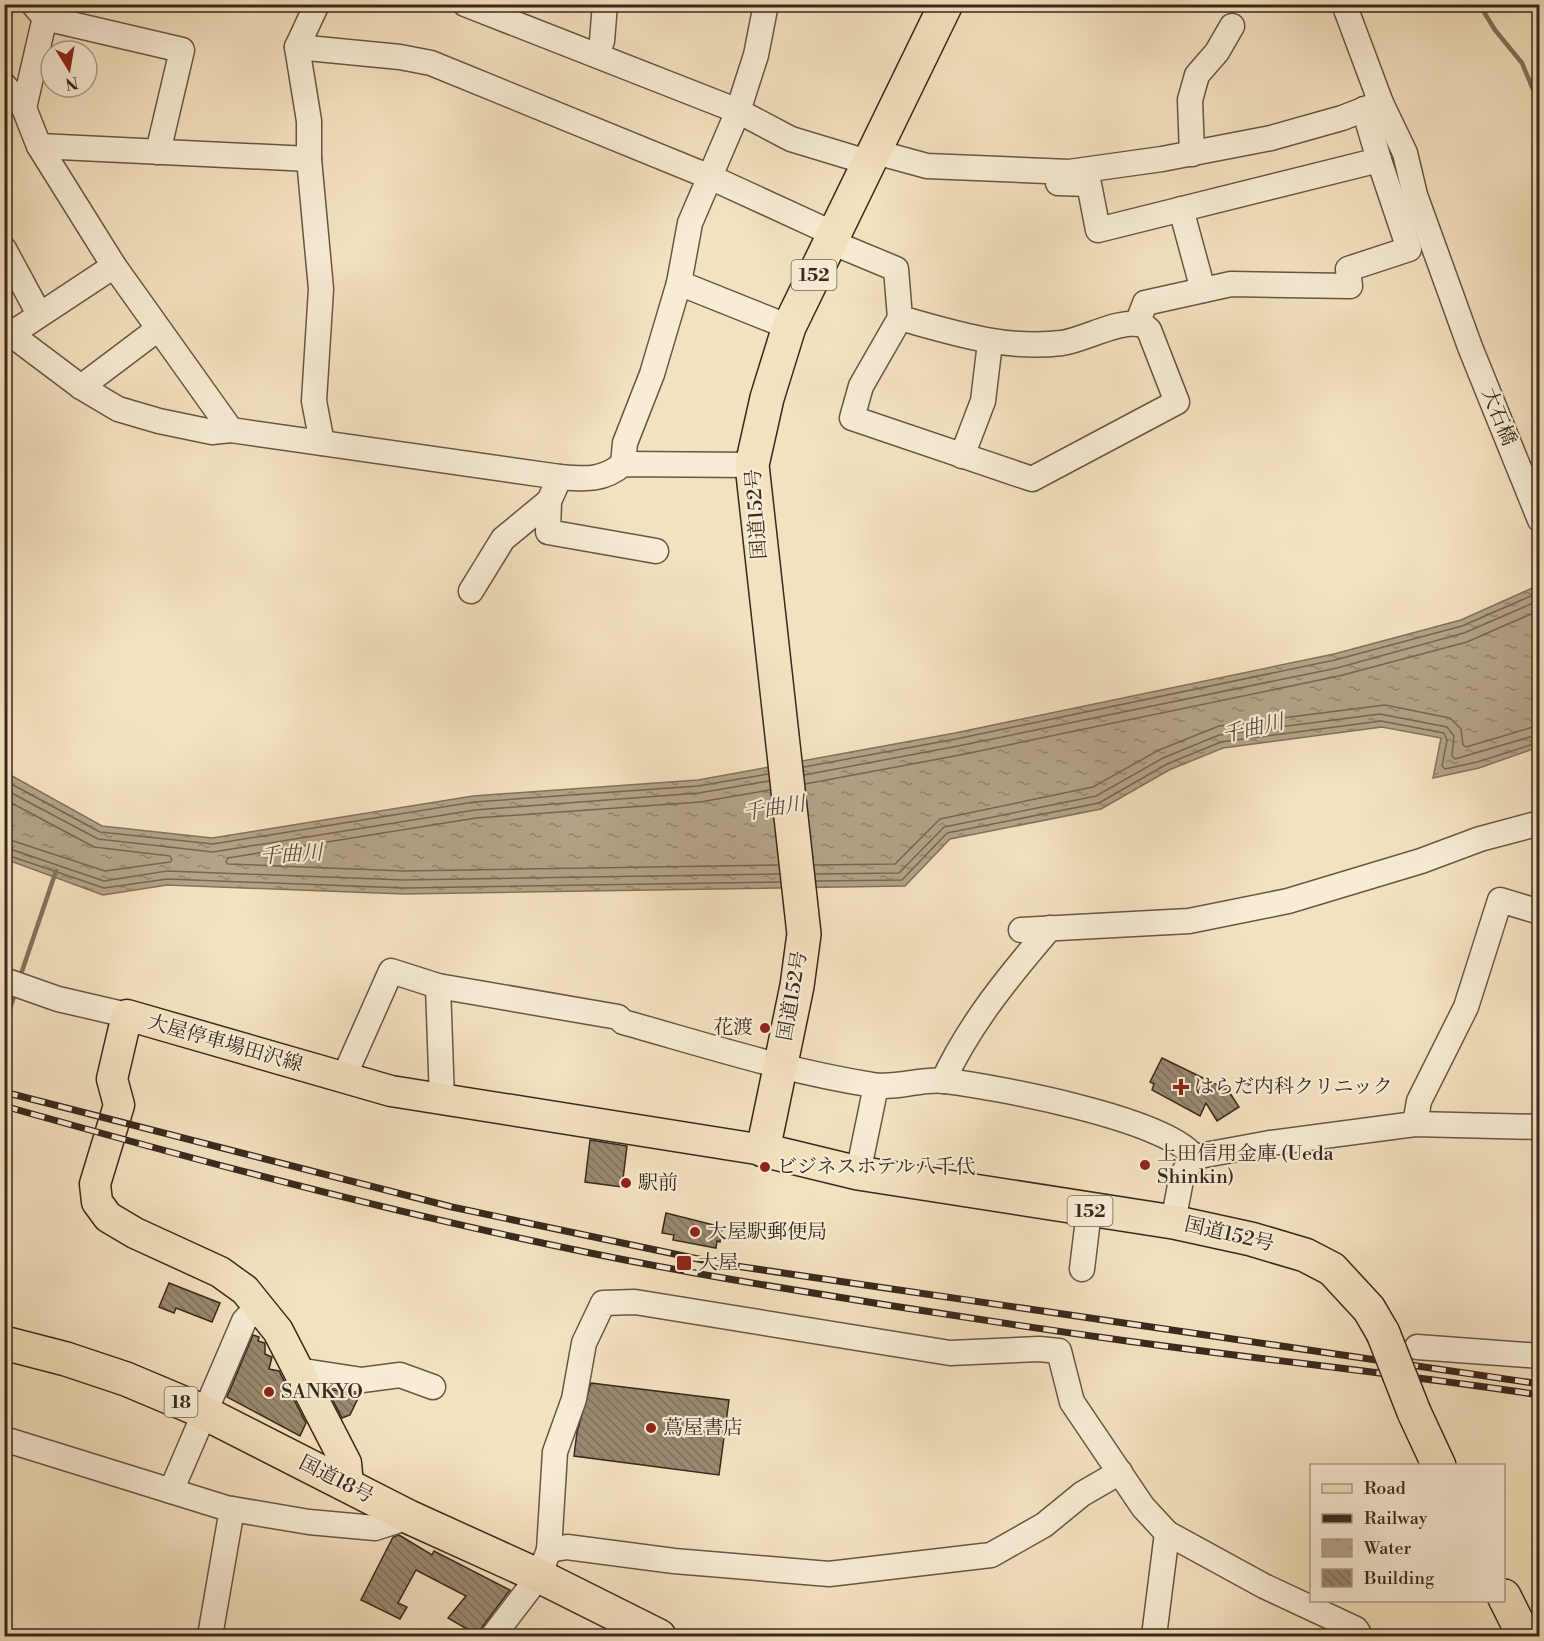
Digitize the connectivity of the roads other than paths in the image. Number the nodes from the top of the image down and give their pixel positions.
1 (465, 4) edge
2 (605, 4) edge
3 (766, 4) edge
4 (946, 4) edge
5 (1344, 4) edge
6 (312, 5) edge
7 (42, 9) edge
8 (1232, 26) dead end
9 (297, 47) junction
10 (597, 56) junction
11 (12, 100) edge
12 (1373, 106) junction
13 (738, 111) junction
14 (39, 146) junction
15 (158, 152) junction
16 (1192, 153) junction
17 (870, 157) junction
18 (309, 159) junction
19 (1379, 160) junction
20 (1028, 170) junction
21 (711, 177) junction
22 (1181, 209) junction
23 (832, 238) junction
24 (4, 249) edge
25 (114, 266) junction
26 (679, 283) junction
27 (1203, 290) junction
28 (39, 314) junction
29 (900, 318) junction
30 (1137, 324) junction
31 (789, 327) junction
32 (158, 329) junction
33 (8, 331) edge
34 (990, 343) junction
35 (81, 387) junction
36 (231, 430) junction
37 (322, 443) junction
38 (962, 456) junction
39 (623, 464) junction
40 (752, 465) junction
41 (560, 477) junction
42 (549, 501) junction
43 (1539, 520) edge
44 (656, 551) dead end
45 (471, 591) dead end
46 (1539, 823) edge
47 (1539, 912) edge
48 (1050, 928) junction
49 (1021, 930) dead end
50 (14, 984) edge
51 (438, 986) junction
52 (127, 1015) junction
53 (780, 1065) junction
54 (343, 1079) junction
55 (943, 1081) junction
56 (876, 1086) junction
57 (442, 1100) junction
58 (1415, 1124) junction
59 (1539, 1127) edge
60 (763, 1150) junction
61 (1194, 1157) junction
62 (858, 1173) junction
63 (1089, 1211) junction
64 (1173, 1222) junction
65 (1082, 1269) dead end
66 (258, 1306) junction
67 (4, 1343) edge
68 (1417, 1347) dead end
69 (1539, 1356) edge
70 (297, 1370) junction
71 (433, 1387) dead end
72 (206, 1414) junction
73 (4, 1439) edge
74 (1438, 1464) edge
75 (1120, 1472) junction
76 (348, 1485) junction
77 (171, 1491) junction
78 (232, 1509) junction
79 (409, 1517) junction
80 (1167, 1533) junction
81 (544, 1563) junction
82 (1505, 1600) edge
83 (210, 1636) edge
84 (493, 1636) edge
85 (659, 1636) edge
86 (1154, 1636) edge
87 (1360, 1636) edge
88 (1524, 1636) edge

1 - 10 street
2 - 10 street
3 - 13 street
4 - 17 highway, 国道152号 / 152
5 - 12 street
6 - 9 street
7 - 11 street
7 - 15 street
8 - 16 street
9 - 18 street
9 - 21 street
10 - 13 street
11 - 14 street
12 - 16 street
12 - 19 street
12 - 43 street, 大石橋
13 - 17 street
13 - 21 street
14 - 15 street
14 - 25 street
15 - 18 street
16 - 20 street
17 - 20 street
17 - 23 highway, 国道152号 / 152
18 - 37 street
19 - 22 street
19 - 27 street
20 - 22 street
21 - 23 street
21 - 26 street
22 - 27 street
23 - 29 street
23 - 31 highway, 国道152号 / 152
24 - 28 street
25 - 28 street
25 - 32 street
26 - 31 street
26 - 39 street
27 - 30 street
28 - 33 street
29 - 34 street
29 - 38 street
30 - 34 street
30 - 38 street
31 - 40 highway, 国道152号 / 152
32 - 35 street
32 - 36 street
33 - 35 street
34 - 38 street
35 - 36 street
36 - 37 street
37 - 41 street
39 - 40 street
39 - 41 street
40 - 53 highway, 国道152号 / 152
41 - 42 street
42 - 44 street
42 - 45 street
46 - 48 street
47 - 58 street
48 - 49 street
48 - 55 street
50 - 52 street
51 - 53 street
51 - 54 street
51 - 57 street
52 - 54 main road, 大屋停車場田沢線
52 - 66 main road, 大屋停車場田沢線
53 - 56 street
53 - 60 highway, 国道152号 / 152
54 - 57 main road, 大屋停車場田沢線
55 - 56 street
55 - 61 street
56 - 62 street
57 - 60 main road, 大屋停車場田沢線
58 - 59 street
58 - 61 street
60 - 62 highway, 国道152号 / 152
61 - 64 street
62 - 63 highway, 国道152号 / 152
63 - 64 highway, 国道152号 / 152
63 - 65 street
64 - 74 highway, 国道152号 / 152, bridge
66 - 70 main road, 大屋停車場田沢線
66 - 72 street
67 - 72 highway, 国道18号 / 18
68 - 69 street
70 - 71 street
70 - 76 main road, 大屋停車場田沢線
72 - 76 highway, 国道18号 / 18
72 - 77 street
73 - 77 street
75 - 80 street
75 - 81 street
75 - 81 street
76 - 79 highway, 国道18号 / 18
77 - 78 street
78 - 79 street
78 - 83 street
79 - 81 highway, 国道18号 / 18
80 - 86 street
80 - 87 street
81 - 84 street
81 - 85 highway, 国道18号 / 18
82 - 88 highway

